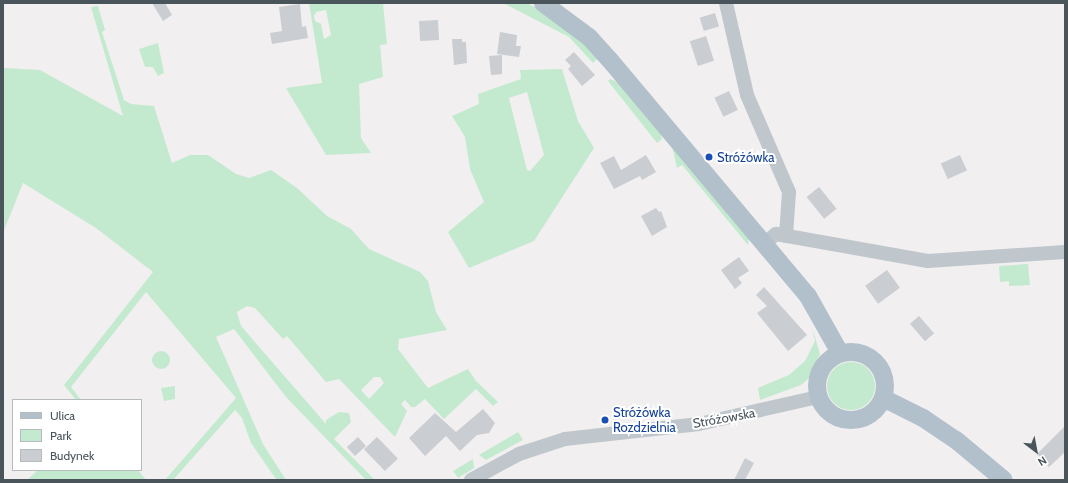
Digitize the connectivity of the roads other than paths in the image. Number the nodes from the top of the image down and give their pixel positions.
1 (543, 3) edge
2 (726, 3) edge
3 (786, 236) junction
4 (764, 244) junction
5 (1065, 252) edge
6 (840, 353) junction
7 (818, 397) junction
8 (883, 398) junction
9 (471, 480) edge
10 (1004, 480) edge

1 - 4 main road
2 - 3 street
3 - 4 street
3 - 5 street
4 - 6 main road
6 - 7 main road
6 - 8 main road
7 - 8 main road
7 - 9 street, Stróżowska
8 - 10 main road

